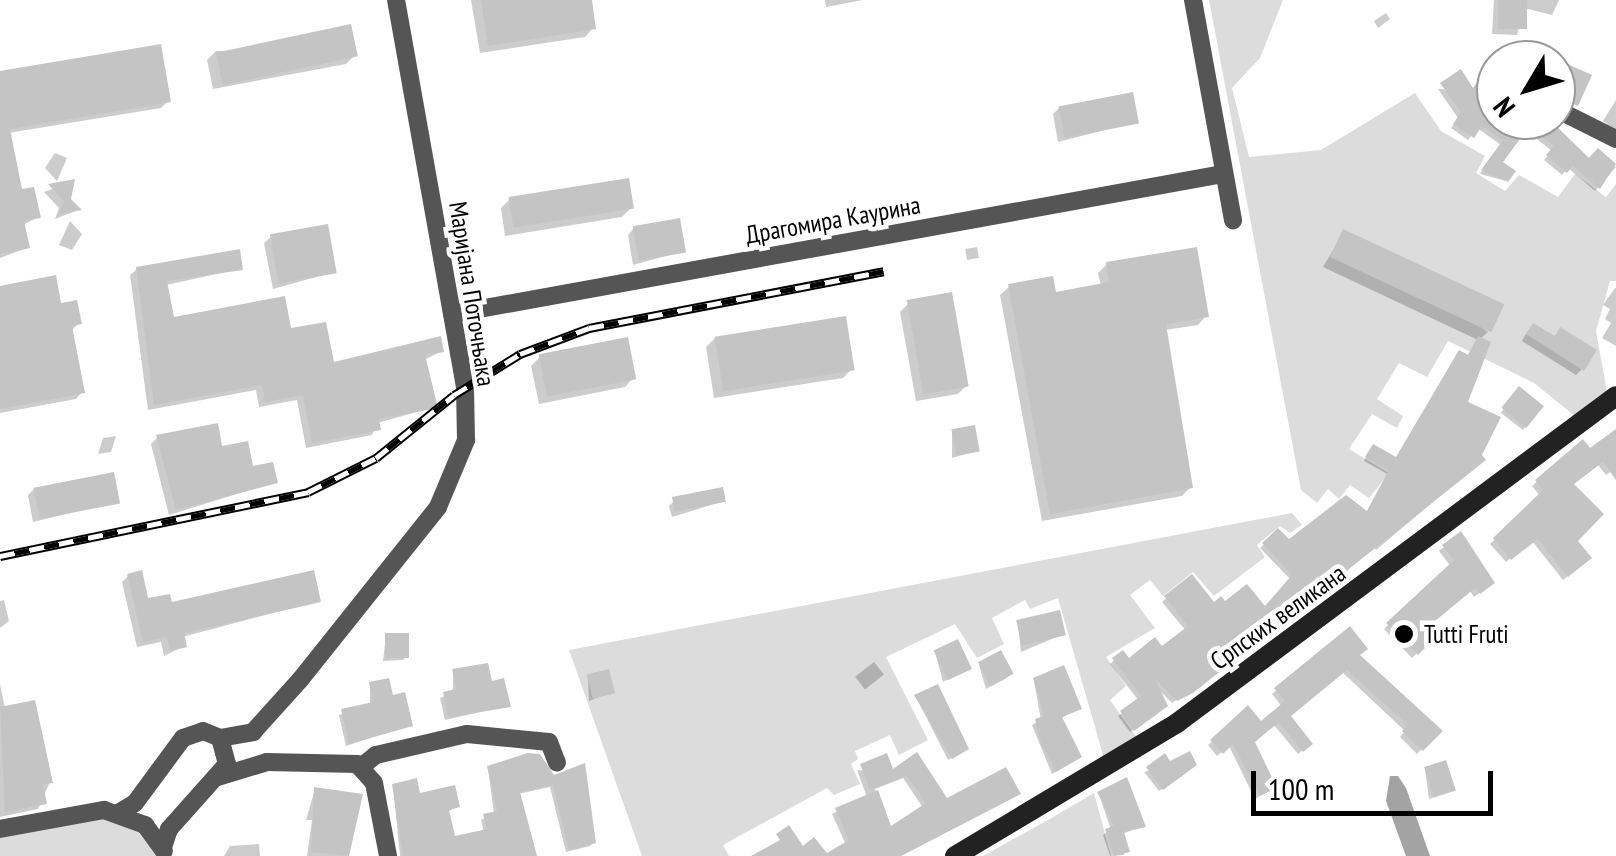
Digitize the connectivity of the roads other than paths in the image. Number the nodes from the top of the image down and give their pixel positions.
1 (396, 0) edge
2 (1194, 0) edge
3 (1576, 119) edge
4 (1616, 139) edge
5 (1223, 174) junction
6 (1233, 220) dead end
7 (452, 314) junction
8 (1616, 396) edge
9 (220, 738) junction
10 (557, 763) dead end
11 (361, 767) junction
12 (218, 777) junction
13 (120, 812) junction
14 (0, 829) edge
15 (165, 852) edge
16 (388, 856) edge
17 (955, 856) edge

1 - 7 street, Маријана Поточњака
2 - 5 street
3 - 4 street
5 - 6 street
5 - 7 street, Драгомира Каурина
7 - 9 street, Маријана Поточњака
8 - 17 main road, Српских великана
9 - 12 street
9 - 13 street, Маријана Поточњака
10 - 11 street
11 - 12 street
11 - 16 street
12 - 15 street
13 - 14 street
13 - 15 street

